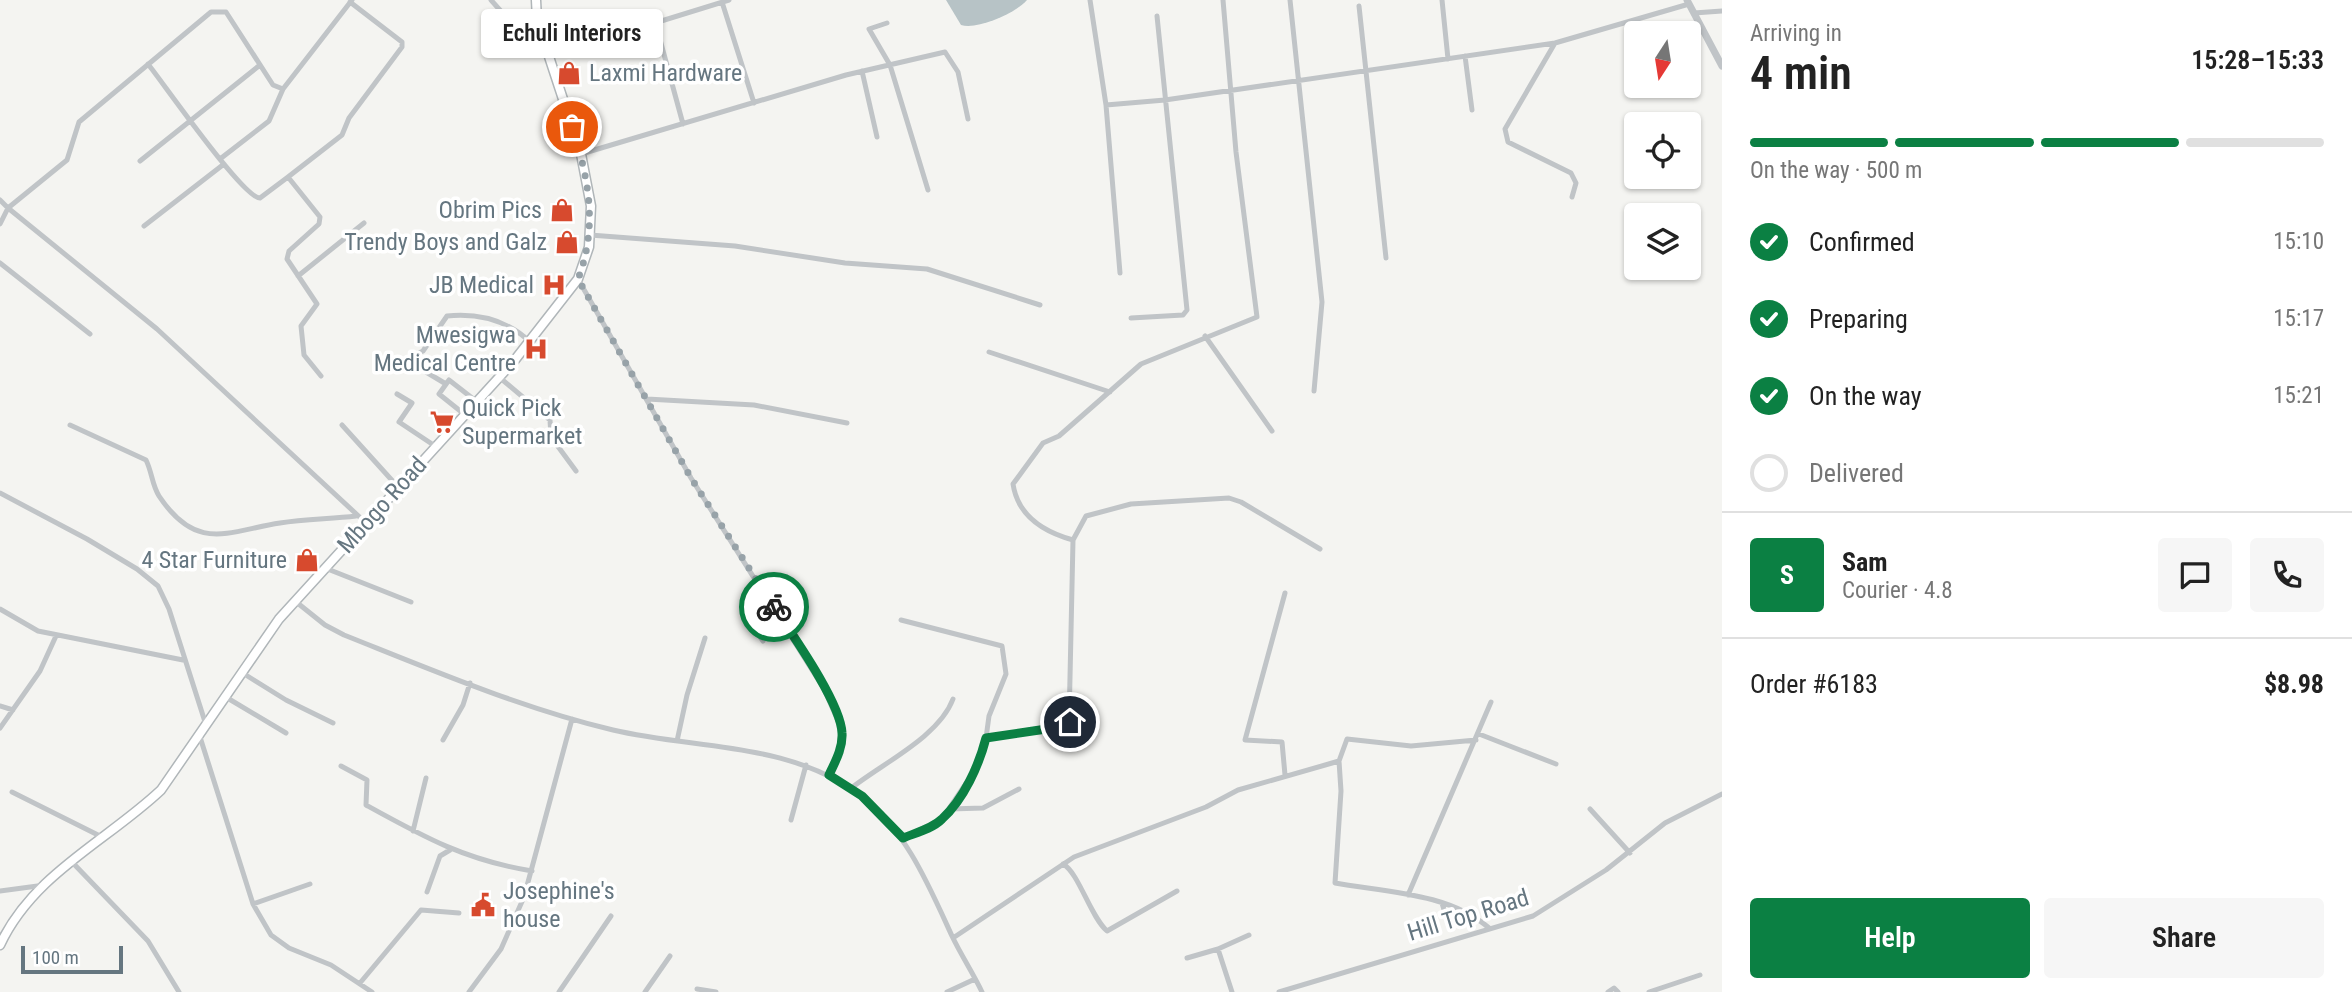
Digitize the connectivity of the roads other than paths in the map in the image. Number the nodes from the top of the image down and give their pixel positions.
1 (491, 0) edge
2 (536, 0) edge
3 (1090, 0) edge
4 (1223, 0) edge
5 (1290, 0) edge
6 (1442, 0) edge
7 (351, 1) edge
8 (726, 1) edge
9 (1688, 2) edge
10 (1359, 6) dead end
11 (1722, 11) edge
12 (1694, 13) junction
13 (1157, 16) dead end
14 (887, 23) dead end
15 (656, 25) junction
16 (542, 40) junction
17 (1555, 43) junction
18 (548, 56) junction
19 (1465, 57) junction
20 (1448, 59) junction
21 (148, 64) junction
22 (260, 65) junction
23 (890, 65) junction
24 (1722, 66) edge
25 (1366, 70) junction
26 (862, 71) junction
27 (1300, 80) junction
28 (283, 89) junction
29 (1232, 90) junction
30 (1165, 100) junction
31 (754, 103) junction
32 (1106, 105) junction
33 (1472, 110) dead end
34 (968, 119) dead end
35 (192, 122) junction
36 (683, 124) junction
37 (877, 137) dead end
38 (580, 154) junction
39 (140, 161) dead end
40 (222, 161) junction
41 (288, 177) junction
42 (928, 190) dead end
43 (1572, 197) dead end
44 (0, 200) edge
45 (8, 208) junction
46 (364, 222) dead end
47 (0, 224) edge
48 (144, 226) dead end
49 (590, 235) junction
50 (1386, 258) dead end
51 (0, 263) edge
52 (1119, 273) dead end
53 (298, 276) junction
54 (578, 279) junction
55 (1040, 305) dead end
56 (1131, 318) dead end
57 (90, 334) dead end
58 (1205, 336) junction
59 (530, 342) junction
60 (989, 352) dead end
61 (403, 361) dead end
62 (421, 369) dead end
63 (321, 376) dead end
64 (499, 377) junction
65 (446, 384) junction
66 (1314, 391) dead end
67 (1110, 392) junction
68 (397, 394) dead end
69 (647, 399) junction
70 (476, 401) junction
71 (464, 414) junction
72 (847, 424) dead end
73 (70, 425) dead end
74 (342, 425) dead end
75 (1272, 431) dead end
76 (435, 446) junction
77 (576, 471) dead end
78 (398, 487) junction
79 (0, 493) edge
80 (356, 516) junction
81 (366, 523) junction
82 (1073, 540) junction
83 (1321, 549) dead end
84 (325, 568) junction
85 (762, 588) junction
86 (1285, 593) dead end
87 (295, 601) junction
88 (411, 602) dead end
89 (0, 609) edge
90 (901, 620) dead end
91 (57, 636) junction
92 (705, 638) dead end
93 (763, 641) dead end
94 (183, 660) junction
95 (241, 672) junction
96 (470, 683) junction
97 (224, 696) junction
98 (953, 699) dead end
99 (1490, 702) dead end
100 (0, 706) edge
101 (13, 710) junction
102 (572, 719) junction
103 (333, 723) dead end
104 (206, 725) junction
105 (0, 728) edge
106 (286, 733) dead end
107 (200, 737) junction
108 (1477, 737) junction
109 (986, 738) junction
110 (443, 740) dead end
111 (677, 741) junction
112 (1339, 761) junction
113 (1556, 764) dead end
114 (806, 765) junction
115 (341, 766) dead end
116 (829, 775) junction
117 (1285, 775) junction
118 (426, 778) dead end
119 (850, 789) junction
120 (1019, 789) dead end
121 (12, 792) dead end
122 (1722, 794) edge
123 (950, 809) junction
124 (1590, 809) dead end
125 (791, 820) dead end
126 (413, 831) junction
127 (100, 836) junction
128 (903, 838) junction
129 (450, 850) junction
130 (1630, 853) junction
131 (71, 861) junction
132 (1063, 864) junction
133 (532, 871) junction
134 (45, 884) junction
135 (310, 884) dead end
136 (0, 891) edge
137 (1177, 891) dead end
138 (427, 892) dead end
139 (1408, 895) junction
140 (1442, 903) junction
141 (253, 904) junction
142 (459, 913) dead end
143 (1445, 913) dead end
144 (611, 916) dead end
145 (1489, 928) junction
146 (1249, 935) dead end
147 (953, 938) junction
148 (0, 945) edge
149 (1218, 949) junction
150 (670, 956) dead end
151 (1187, 958) dead end
152 (1700, 975) dead end
153 (975, 979) junction
154 (360, 983) junction
155 (697, 989) dead end
156 (179, 992) edge
157 (372, 992) edge
158 (469, 992) edge
159 (559, 992) edge
160 (645, 992) edge
161 (716, 992) edge
162 (947, 992) edge
163 (982, 992) edge
164 (1232, 992) edge
165 (1279, 992) edge
166 (1608, 992) edge
167 (1618, 992) edge
168 (1649, 992) edge

1 - 16 street
2 - 16 main road, Mbogo Road
3 - 32 street
4 - 29 street
5 - 27 street
6 - 20 street
7 - 28 street
7 - 41 street
8 - 15 street
8 - 31 street
9 - 12 street
9 - 17 street
10 - 25 street
11 - 12 street
12 - 24 street
13 - 30 street
14 - 23 street
15 - 18 street
15 - 36 street
16 - 18 main road, Mbogo Road
17 - 19 street
17 - 43 street
18 - 38 main road, Mbogo Road
19 - 20 street
19 - 33 street
20 - 25 street
21 - 22 street
21 - 35 street
21 - 45 street
22 - 28 street
22 - 35 street
23 - 26 street
23 - 34 street
23 - 42 street
25 - 27 street
25 - 50 street
26 - 31 street
26 - 37 street
27 - 29 street
27 - 66 street
28 - 40 street
29 - 30 street
29 - 58 street
30 - 32 street
30 - 56 street
31 - 36 street
32 - 52 street
35 - 39 street
35 - 40 street
36 - 38 street
38 - 49 main road, Mbogo Road
40 - 41 street
40 - 48 street
41 - 53 street
44 - 45 street
45 - 47 street
45 - 80 street
46 - 53 street
49 - 54 main road, Mbogo Road
49 - 55 street
51 - 57 street
53 - 63 street
54 - 59 main road, Mbogo Road
54 - 69 street
58 - 67 street
58 - 75 street
59 - 61 street
59 - 64 main road, Mbogo Road
60 - 67 street
62 - 65 street
64 - 70 main road, Mbogo Road
64 - 77 street
65 - 70 street
65 - 71 street
67 - 82 street
68 - 76 street
69 - 72 street
69 - 85 street
70 - 71 main road, Mbogo Road
71 - 76 main road, Mbogo Road
73 - 80 street
74 - 78 street
76 - 78 main road, Mbogo Road
78 - 81 main road, Mbogo Road
79 - 94 street
80 - 81 street
81 - 84 main road, Mbogo Road
82 - 83 street
82 - 109 street
84 - 87 main road, Mbogo Road
84 - 88 street
85 - 93 street
85 - 116 street
86 - 117 street
87 - 95 main road, Mbogo Road
87 - 96 street
89 - 91 street
90 - 109 street
91 - 94 street
91 - 101 street
92 - 111 street
94 - 104 street
95 - 97 main road, Mbogo Road
95 - 103 street
96 - 102 street
96 - 110 street
97 - 104 main road, Mbogo Road
97 - 106 street
98 - 119 street
99 - 108 street
100 - 101 street
101 - 105 street
102 - 111 street
102 - 133 street
104 - 107 main road, Mbogo Road
107 - 127 main road, Mbogo Road
107 - 141 street
108 - 112 street
108 - 113 street
108 - 139 street
109 - 123 street
111 - 114 street
112 - 117 street
112 - 139 street
114 - 116 street
114 - 125 street
115 - 126 street
116 - 119 street
117 - 132 street
118 - 126 street
119 - 128 street
120 - 123 street
121 - 127 street
122 - 130 street, Hill Top Road
123 - 128 street
124 - 130 street
126 - 129 street
127 - 131 main road, Mbogo Road
128 - 147 street
129 - 133 street
129 - 138 street
130 - 145 street, Hill Top Road
131 - 134 main road, Mbogo Road
131 - 156 street
132 - 137 street
132 - 147 street
133 - 158 street
134 - 136 street
134 - 148 main road, Mbogo Road
135 - 141 street
139 - 140 street
140 - 143 street
140 - 145 street
141 - 154 street
142 - 154 street
144 - 159 street
145 - 165 street, Hill Top Road
146 - 149 street
147 - 153 street
149 - 151 street
149 - 164 street
150 - 160 street
152 - 168 street
153 - 162 street
153 - 163 street
154 - 157 street
155 - 161 street
166 - 167 street

